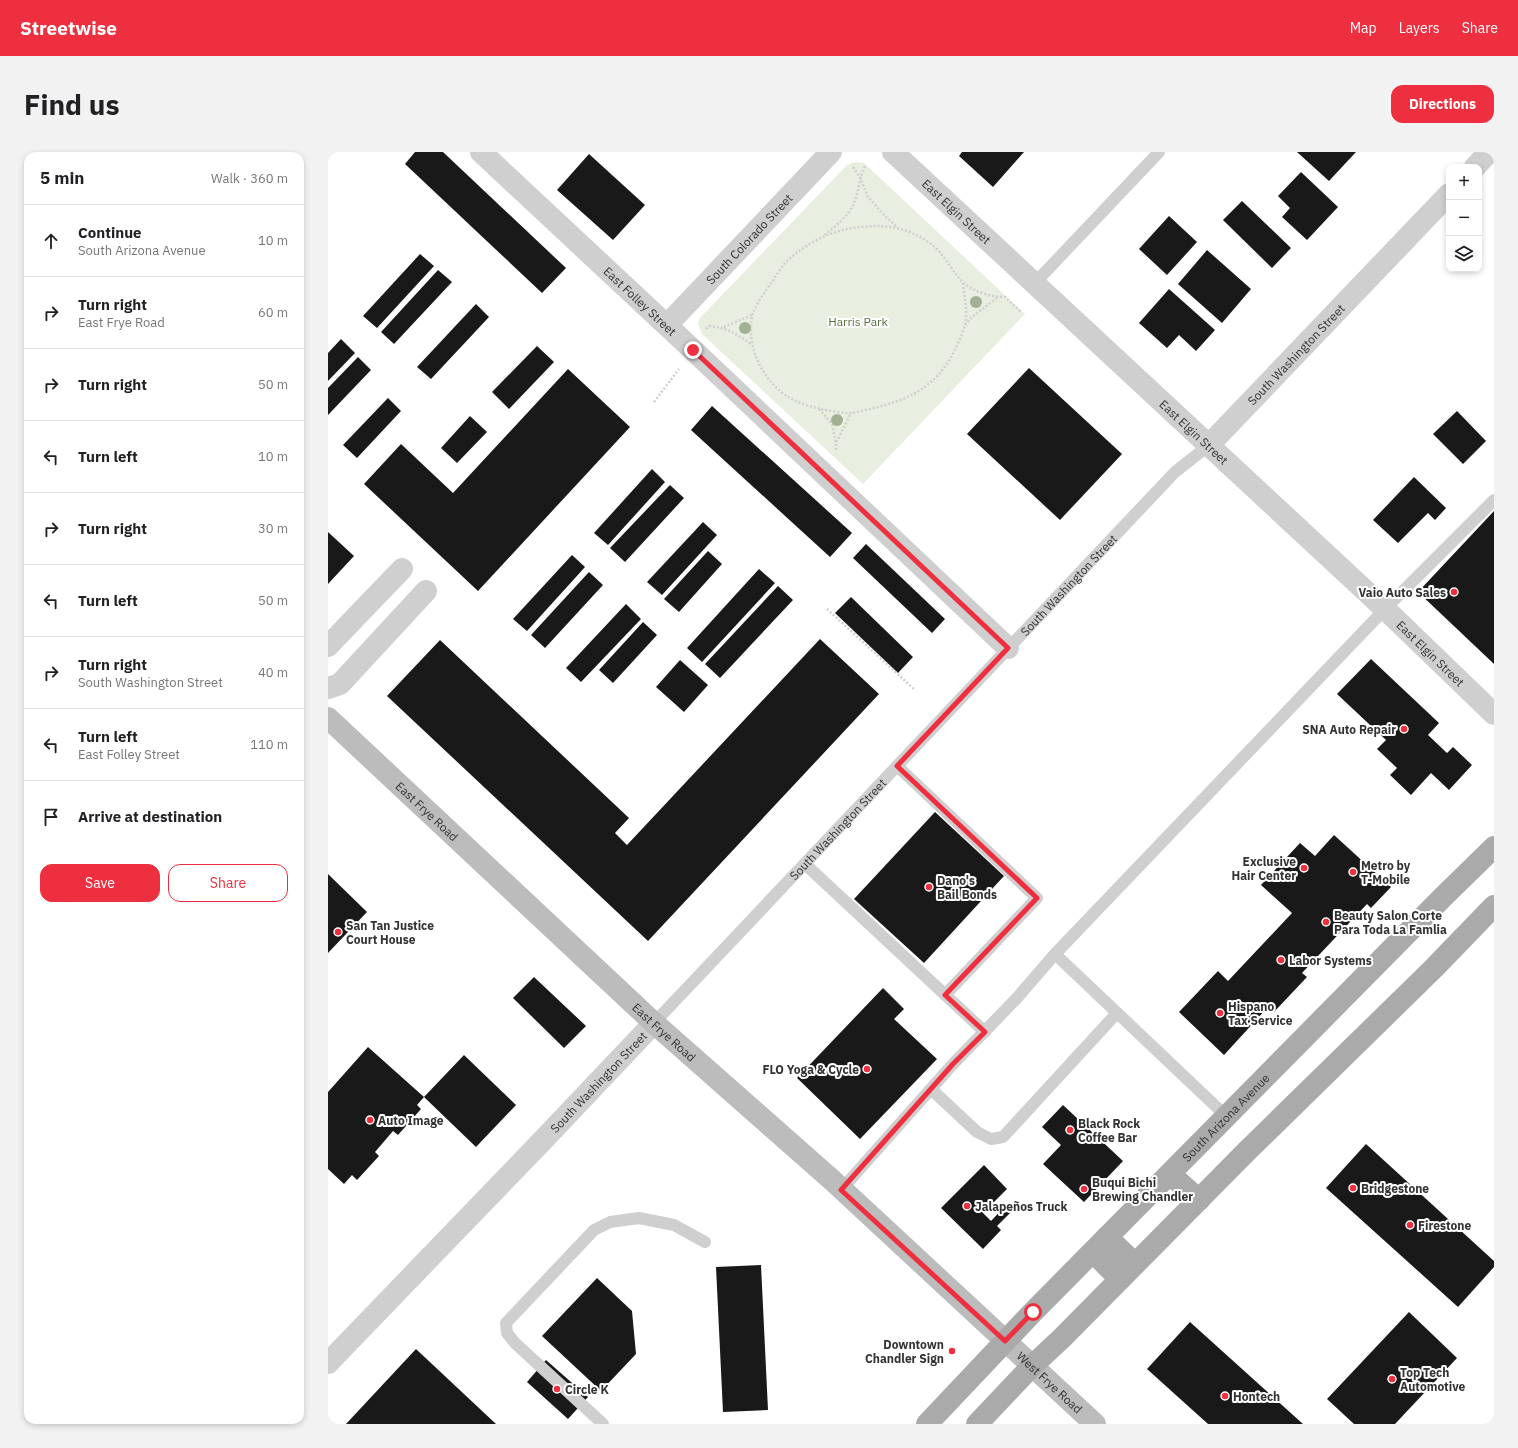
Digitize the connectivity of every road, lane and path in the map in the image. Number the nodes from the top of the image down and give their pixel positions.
1 (832, 152) edge
2 (893, 152) edge
3 (1159, 152) edge
4 (1489, 152) edge
5 (490, 155) edge
6 (1478, 164) edge
7 (865, 166) dead end
8 (853, 167) dead end
9 (860, 177) junction
10 (1446, 197) edge
11 (898, 229) junction
12 (823, 237) junction
13 (963, 283) junction
14 (1034, 284) junction
15 (998, 297) junction
16 (1021, 312) dead end
17 (752, 315) junction
18 (667, 325) junction
19 (964, 326) junction
20 (723, 327) junction
21 (699, 341) junction
22 (753, 345) junction
23 (654, 402) dead end
24 (818, 408) junction
25 (851, 413) junction
26 (836, 443) junction
27 (1208, 446) junction
28 (840, 455) dead end
29 (1494, 500) edge
30 (402, 569) dead end
31 (426, 591) dead end
32 (827, 609) dead end
33 (1385, 609) junction
34 (328, 646) edge
35 (1008, 648) junction
36 (328, 688) edge
37 (914, 690) dead end
38 (1494, 714) edge
39 (328, 718) edge
40 (897, 766) junction
41 (1494, 847) edge
42 (804, 864) junction
43 (1494, 906) edge
44 (1055, 954) junction
45 (945, 995) junction
46 (1116, 1013) junction
47 (654, 1023) junction
48 (985, 1032) junction
49 (931, 1089) junction
50 (1226, 1116) junction
51 (1170, 1174) junction
52 (841, 1190) junction
53 (1199, 1200) junction
54 (705, 1242) dead end
55 (1100, 1244) junction
56 (1127, 1272) junction
57 (1005, 1341) junction
58 (328, 1363) edge
59 (1032, 1366) junction
60 (603, 1424) edge
61 (927, 1424) edge
62 (977, 1424) edge
63 (1095, 1424) edge

1 - 18 street, South Colorado Street
2 - 14 street, East Elgin Street
3 - 14 lane
4 - 6 street
5 - 18 street, East Folley Street
7 - 9 path
8 - 9 path
9 - 11 path
9 - 12 path
10 - 27 street, South Washington Street
11 - 12 path
11 - 13 path
12 - 17 path
13 - 15 path
13 - 19 path
14 - 27 street, East Elgin Street
15 - 16 path
15 - 19 path
17 - 20 path
17 - 22 path
18 - 21 street, East Folley Street
19 - 25 path
20 - 21 path
20 - 22 path
21 - 23 path
21 - 35 street, East Folley Street
22 - 24 path
24 - 25 path
24 - 26 path
25 - 26 path
26 - 28 path
27 - 33 street, East Elgin Street
27 - 35 lane, South Washington Street
29 - 33 lane
30 - 34 street
31 - 36 street
32 - 37 path
33 - 38 street, East Elgin Street
33 - 44 lane
35 - 40 lane, South Washington Street
39 - 47 street, East Frye Road
40 - 42 lane, South Washington Street
40 - 45 lane
41 - 50 main road, South Arizona Avenue
42 - 45 lane
42 - 47 lane, South Washington Street
43 - 53 main road
44 - 46 lane
44 - 48 lane
45 - 48 lane
46 - 49 lane
46 - 50 lane
47 - 52 street, East Frye Road
47 - 58 street, South Washington Street
48 - 49 lane
49 - 52 lane
50 - 51 main road, South Arizona Avenue
51 - 53 main road
51 - 55 main road, South Arizona Avenue
52 - 57 street, East Frye Road
53 - 56 main road
54 - 60 lane
55 - 56 main road
55 - 57 main road, South Arizona Avenue
56 - 59 main road
57 - 59 street, West Frye Road
57 - 61 main road, South Arizona Avenue
59 - 62 main road
59 - 63 street, West Frye Road

